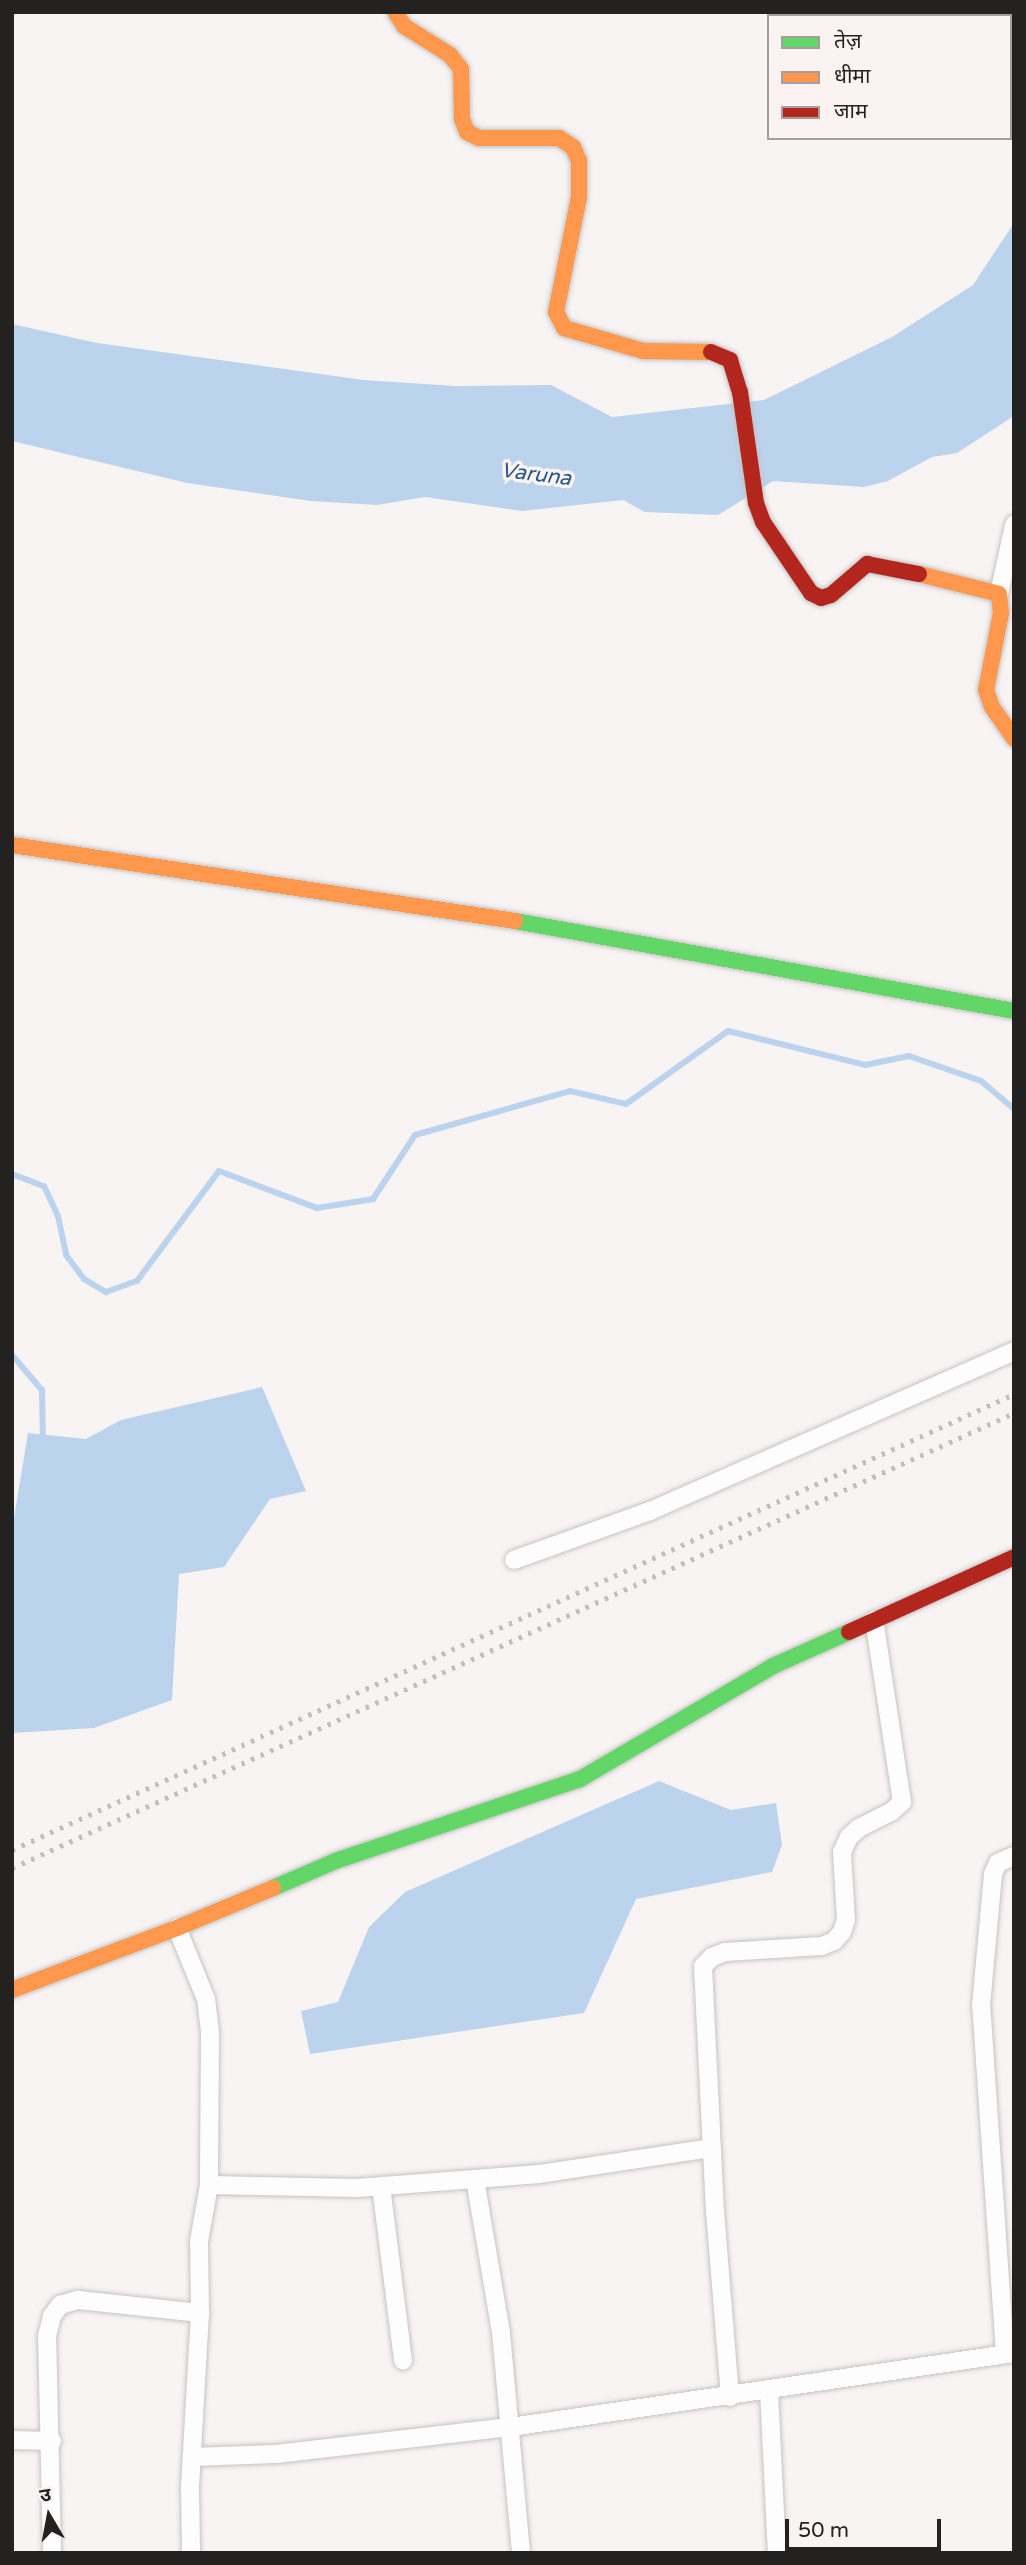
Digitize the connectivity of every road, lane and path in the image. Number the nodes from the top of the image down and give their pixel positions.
1 (394, 12) edge
2 (1014, 525) edge
3 (999, 594) junction
4 (1014, 739) edge
5 (12, 845) edge
6 (1014, 1010) edge
7 (1014, 1351) edge
8 (1014, 1557) edge
9 (514, 1560) dead end
10 (874, 1620) junction
11 (1014, 1856) edge
12 (177, 1928) junction
13 (12, 1990) edge
14 (711, 2148) junction
15 (475, 2179) junction
16 (209, 2185) junction
17 (381, 2186) junction
18 (200, 2313) junction
19 (1009, 2353) edge
20 (403, 2361) dead end
21 (769, 2391) junction
22 (730, 2397) junction
23 (511, 2427) junction
24 (12, 2440) edge
25 (52, 2441) junction
26 (192, 2457) junction
27 (52, 2553) edge
28 (191, 2553) edge
29 (521, 2553) edge
30 (777, 2553) edge

1 - 3 street
2 - 3 street
3 - 4 street
5 - 6 street
7 - 9 street
8 - 10 street
10 - 12 street
10 - 14 street
11 - 19 street
12 - 13 street
12 - 16 street
14 - 15 street
14 - 22 street
15 - 17 street
15 - 23 street
16 - 17 street
16 - 18 street
17 - 20 street
18 - 25 street
18 - 26 street
19 - 21 street
21 - 22 street
21 - 30 street
22 - 23 street
23 - 26 street
23 - 29 street
24 - 25 street
25 - 27 street
26 - 28 street

